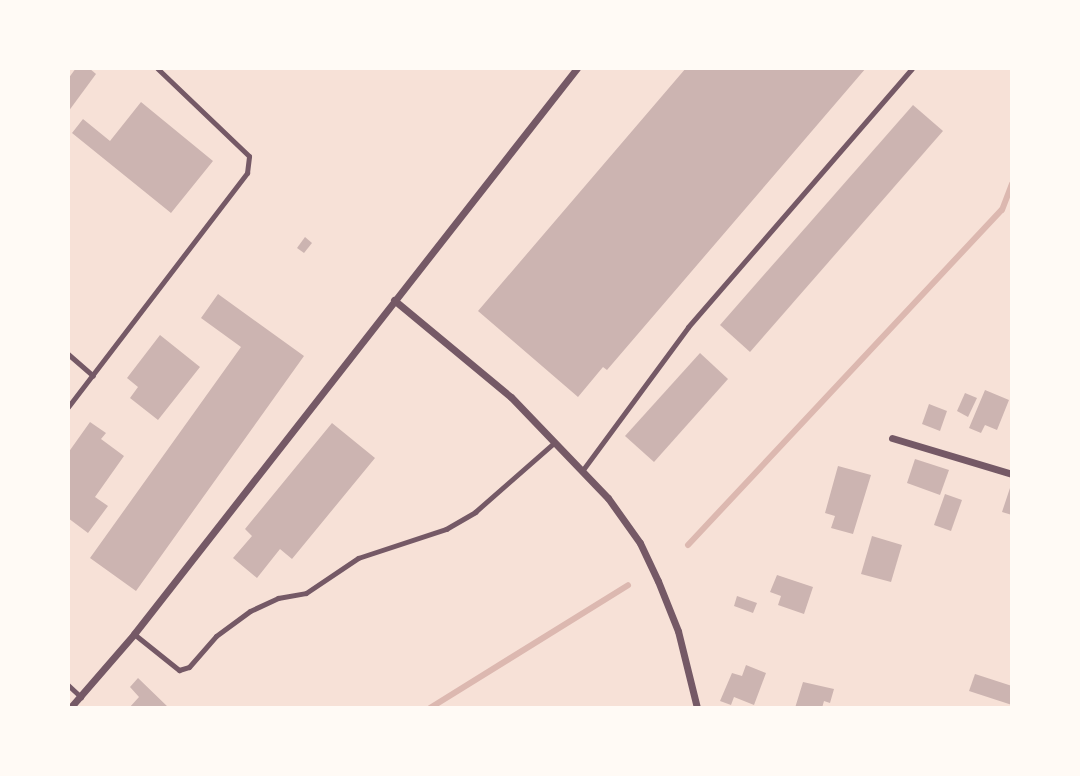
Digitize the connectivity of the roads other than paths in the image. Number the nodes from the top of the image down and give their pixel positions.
1 (157, 68) edge
2 (577, 68) edge
3 (912, 68) edge
4 (394, 300) junction
5 (68, 354) edge
6 (93, 376) junction
7 (68, 407) edge
8 (892, 438) dead end
9 (555, 442) junction
10 (582, 471) junction
11 (1012, 474) edge
12 (134, 634) junction
13 (68, 685) edge
14 (81, 696) junction
15 (70, 708) edge
16 (696, 708) edge

1 - 6 lane
2 - 4 street
3 - 10 lane
4 - 9 street
4 - 12 street
5 - 6 lane
6 - 7 lane
8 - 11 street
9 - 10 street
9 - 12 lane
10 - 16 street
12 - 14 street
13 - 14 lane
14 - 15 street

